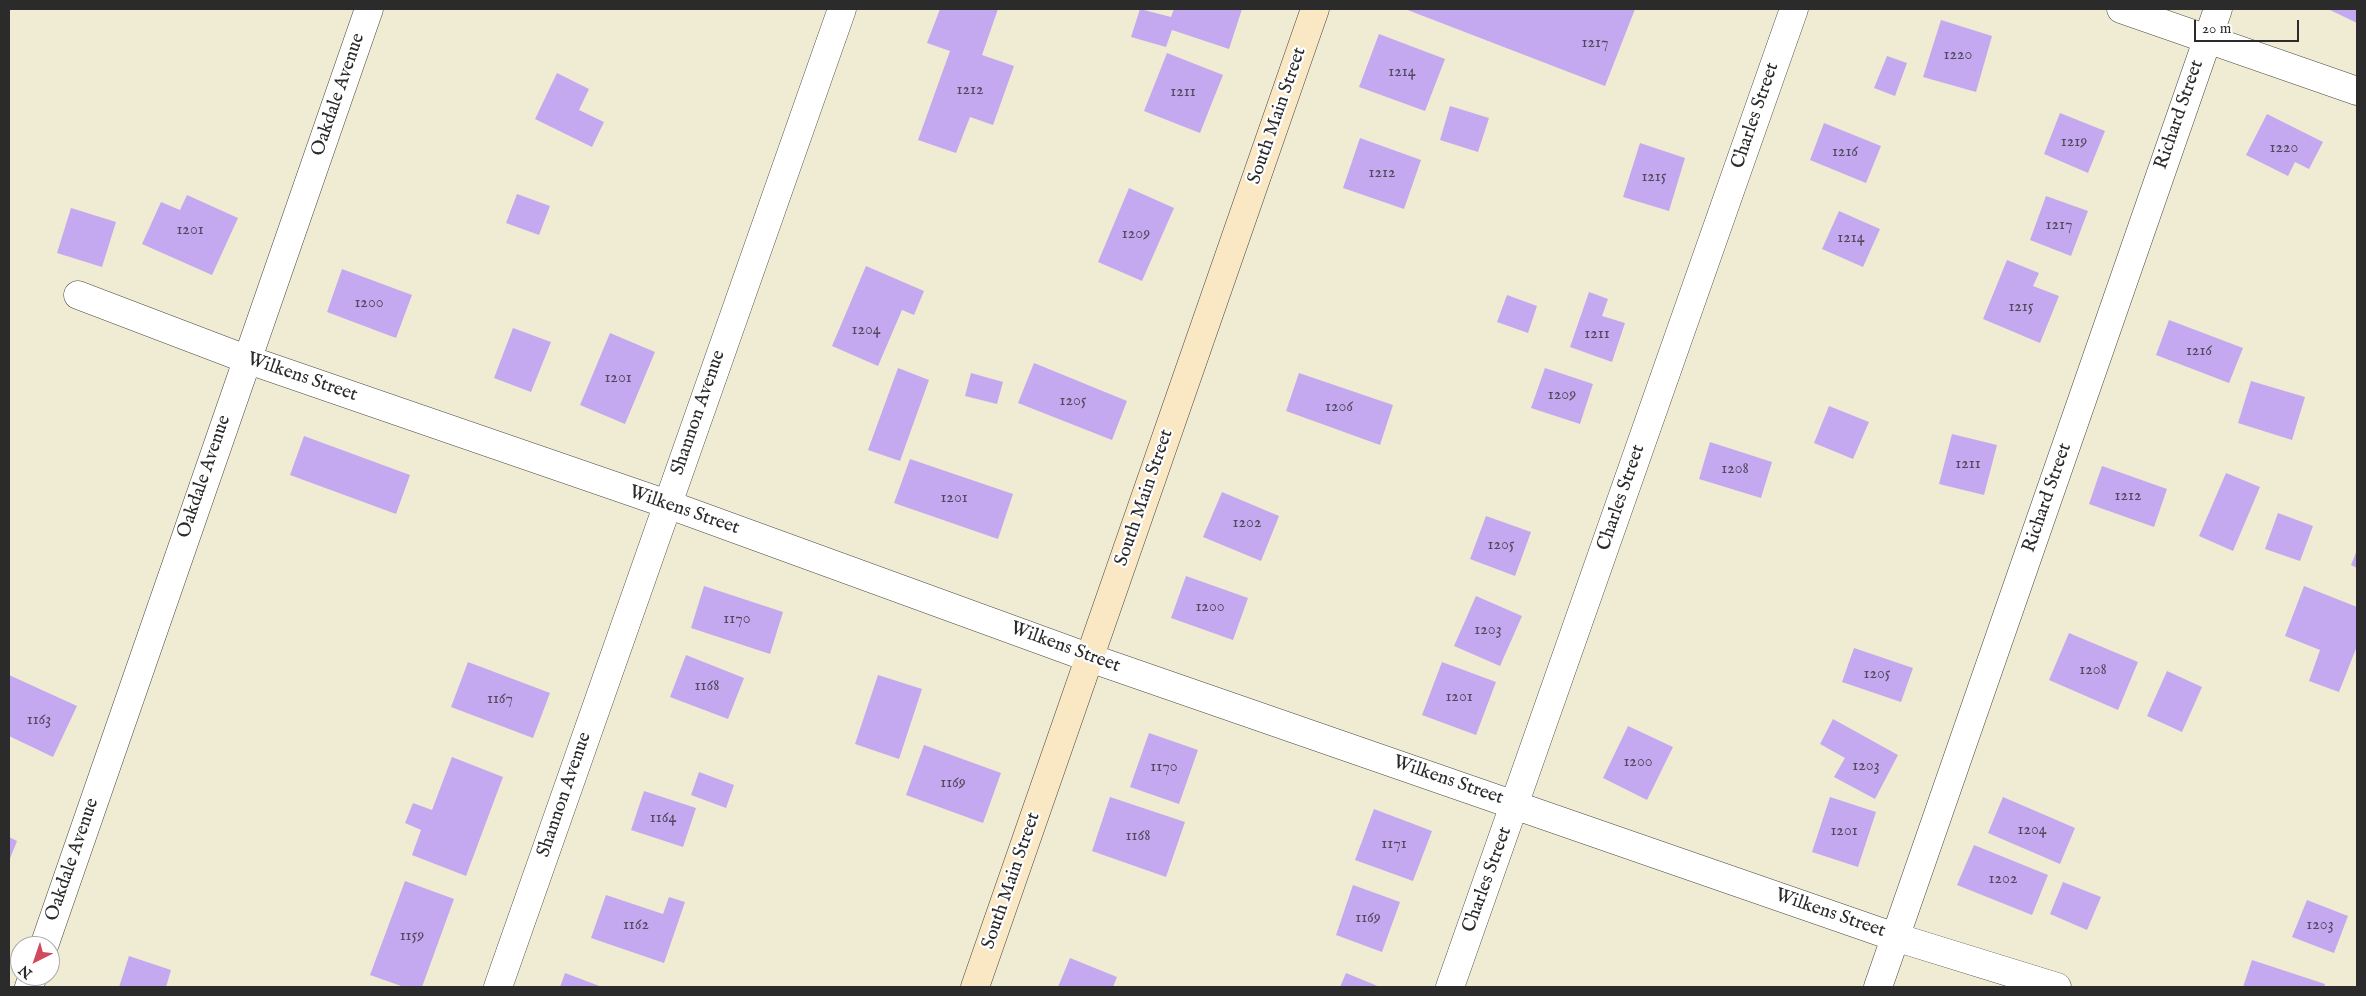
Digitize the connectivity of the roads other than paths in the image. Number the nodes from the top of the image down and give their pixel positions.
1 (368, 9) edge
2 (842, 9) edge
3 (1315, 9) edge
4 (1794, 9) edge
5 (2121, 9) edge
6 (2218, 9) edge
7 (2207, 38) junction
8 (2357, 91) edge
9 (78, 295) dead end
10 (246, 359) junction
11 (667, 504) junction
12 (1090, 658) junction
13 (1516, 804) junction
14 (47, 936) edge
15 (1895, 937) junction
16 (498, 987) edge
17 (975, 987) edge
18 (1450, 987) edge
19 (1878, 987) edge
20 (2057, 987) edge

1 - 10 street, Oakdale Avenue
2 - 11 street, Shannon Avenue
3 - 12 street, South Main Street
4 - 13 street, Charles Street
5 - 7 street
6 - 7 street, Richard Street
7 - 8 street
7 - 15 street, Richard Street
9 - 10 street, Wilkens Street
10 - 11 street, Wilkens Street
10 - 14 street, Oakdale Avenue
11 - 12 street, Wilkens Street
11 - 16 street, Shannon Avenue
12 - 13 street, Wilkens Street
12 - 17 street, South Main Street
13 - 15 street, Wilkens Street
13 - 18 street, Charles Street
15 - 19 street, Richard Street
15 - 20 street, Wilkens Street

